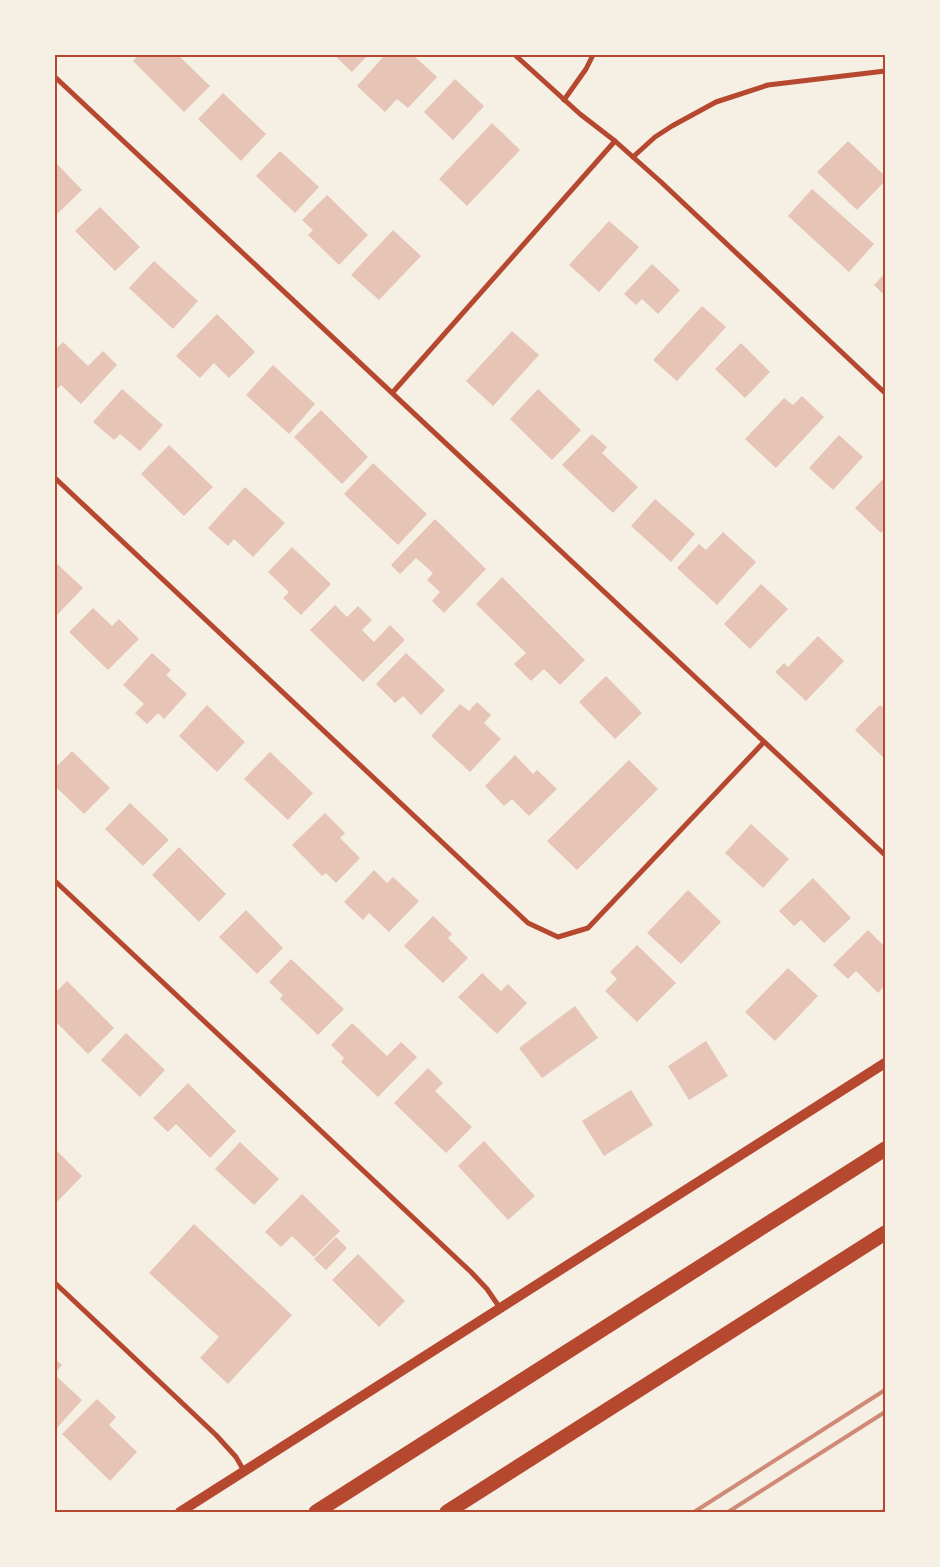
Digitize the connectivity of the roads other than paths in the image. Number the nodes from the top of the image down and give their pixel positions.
1 (515, 55) edge
2 (593, 55) edge
3 (885, 71) edge
4 (55, 77) edge
5 (564, 100) junction
6 (615, 141) junction
7 (633, 157) junction
8 (393, 392) junction
9 (885, 393) edge
10 (55, 478) edge
11 (764, 742) junction
12 (885, 855) edge
13 (55, 882) edge
14 (885, 1063) edge
15 (885, 1149) edge
16 (885, 1233) edge
17 (55, 1283) edge
18 (501, 1308) junction
19 (244, 1471) junction
20 (180, 1512) edge
21 (316, 1512) edge
22 (447, 1512) edge

1 - 5 street
2 - 5 street
3 - 7 street
4 - 8 street
5 - 6 street
6 - 7 street
6 - 8 street
7 - 9 street
8 - 11 street
10 - 11 street
11 - 12 street
13 - 18 street
14 - 18 main road
15 - 21 highway
16 - 22 highway
17 - 19 street
18 - 19 main road
19 - 20 main road

